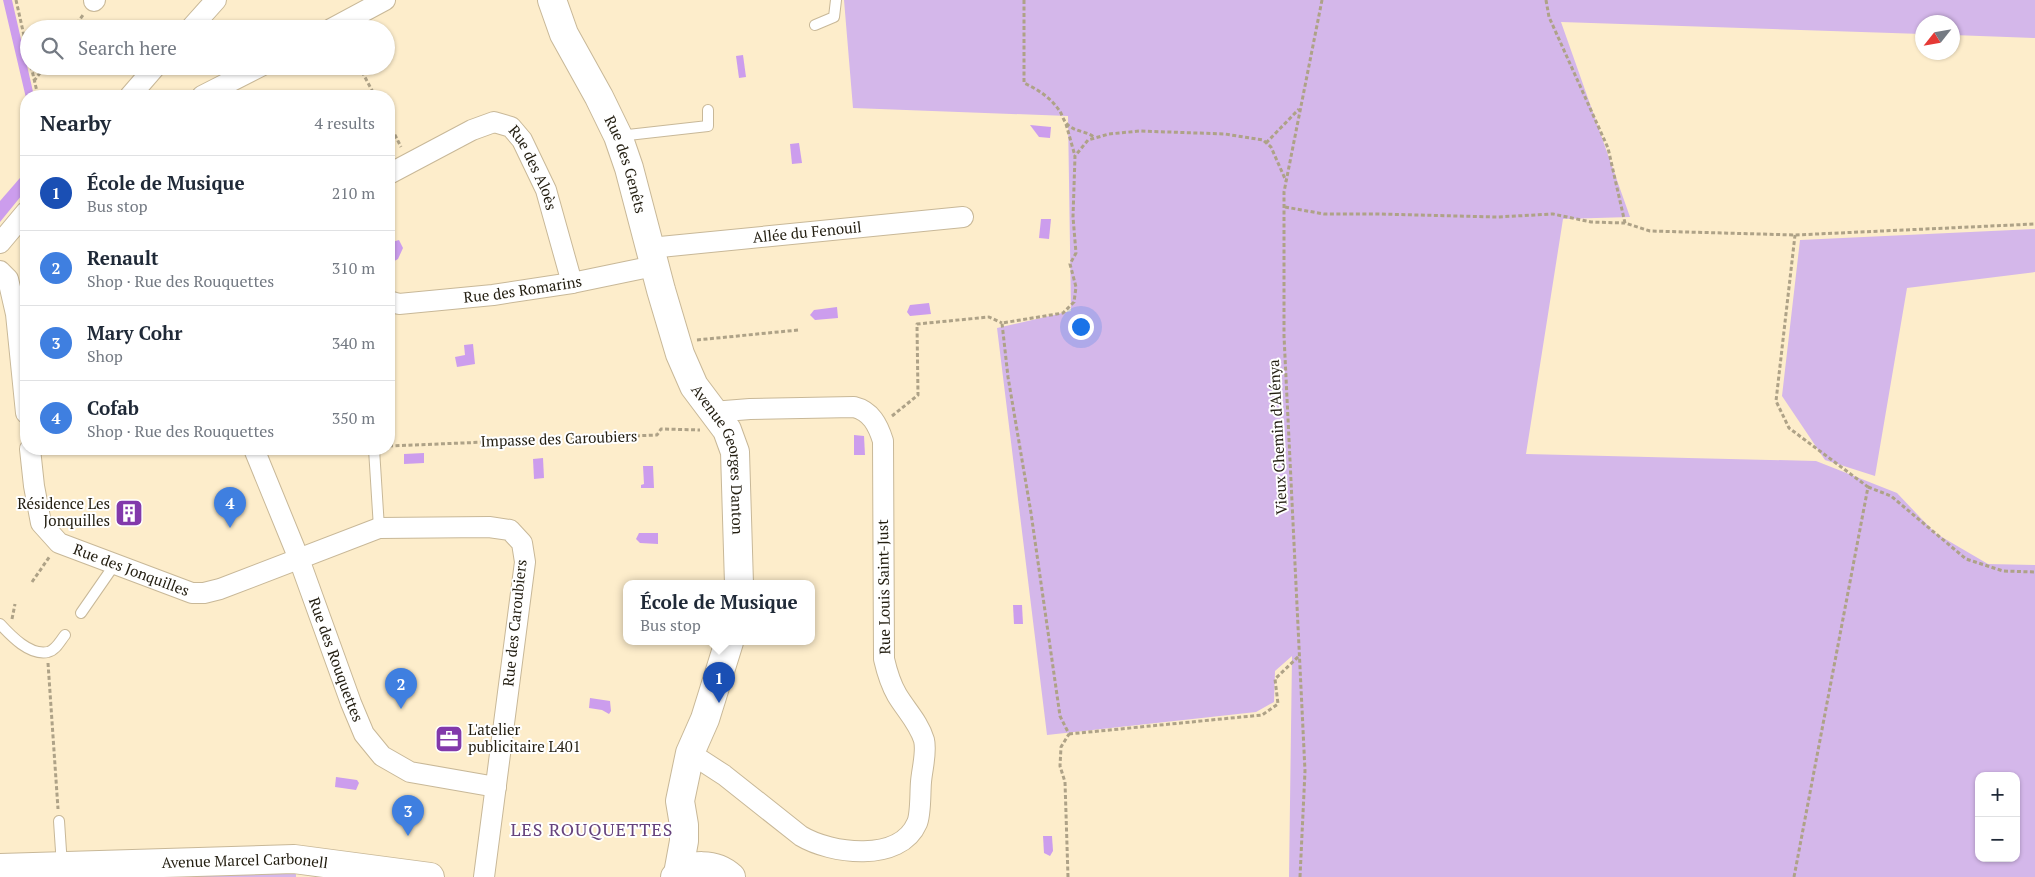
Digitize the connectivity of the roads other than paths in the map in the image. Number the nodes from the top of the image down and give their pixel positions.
1 (216, 0) edge
2 (385, 0) edge
3 (552, 0) edge
4 (836, 0) edge
5 (198, 20) edge
6 (348, 20) edge
7 (815, 25) dead end
8 (148, 75) edge
9 (243, 75) edge
10 (135, 90) edge
11 (214, 90) edge
12 (708, 110) dead end
13 (618, 136) junction
14 (395, 171) edge
15 (963, 217) dead end
16 (20, 219) edge
17 (0, 243) edge
18 (652, 257) junction
19 (0, 271) edge
20 (572, 283) junction
21 (395, 303) edge
22 (676, 341) joint
23 (20, 354) edge
24 (719, 421) junction
25 (31, 455) edge
26 (256, 455) edge
27 (374, 455) edge
28 (379, 528) junction
29 (299, 559) junction
30 (116, 564) junction
31 (738, 580) edge
32 (81, 613) dead end
33 (0, 624) edge
34 (65, 635) dead end
35 (728, 645) edge
36 (690, 753) junction
37 (496, 787) junction
38 (59, 820) road end
39 (684, 826) junction
40 (0, 868) edge
41 (77, 870) edge
42 (724, 873) edge
43 (677, 875) edge
44 (430, 877) edge
45 (484, 877) edge

1 - 5 street
2 - 6 street
3 - 13 street, Rue des Genêts
4 - 7 lane
8 - 10 street
9 - 11 street
12 - 13 lane
13 - 18 street, Rue des Genêts
14 - 20 street, Rue des Aloès
15 - 18 street, Allée du Fenouil
16 - 17 street
18 - 20 street, Rue des Romarins
18 - 22 street, Rue des Genêts
19 - 23 street
20 - 21 street, Rue des Romarins
22 - 24 street, Avenue Georges Danton
24 - 31 street, Avenue Georges Danton
24 - 36 street, Rue Louis Saint-Just
25 - 30 street, Rue des Jonquilles
26 - 29 street, Rue des Rouquettes
27 - 28 lane
28 - 29 street, Rue des Caroubiers
28 - 37 street, Rue des Caroubiers
29 - 30 street, Rue des Jonquilles
29 - 37 street, Rue des Rouquettes
30 - 32 lane
33 - 34 lane
35 - 36 street
36 - 39 street
37 - 45 street, Rue des Caroubiers
38 - 41 lane
39 - 42 street
39 - 43 street
40 - 41 street, Avenue Marcel Carbonell
41 - 44 street, Avenue Marcel Carbonell
42 - 43 street

